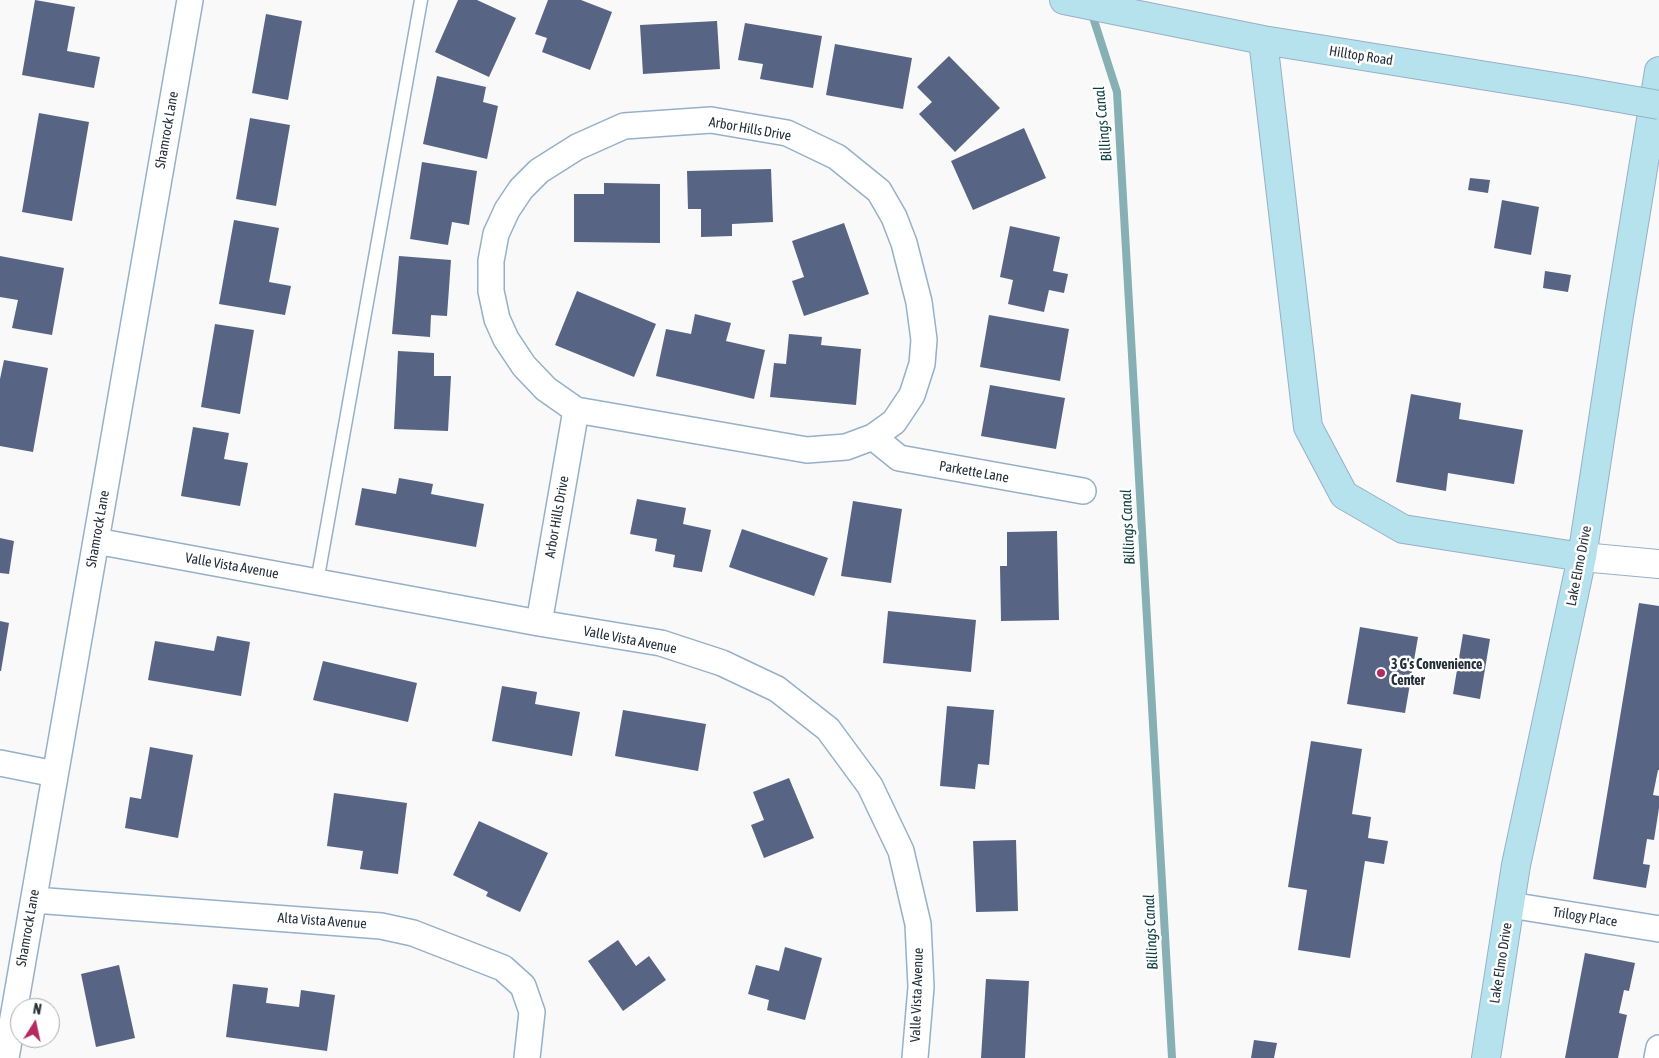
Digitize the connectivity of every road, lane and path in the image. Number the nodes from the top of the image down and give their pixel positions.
1 (190, 0) edge
2 (421, 0) edge
3 (1064, 0) edge
4 (1263, 40) junction
5 (1659, 71) edge
6 (1659, 105) edge
7 (576, 410) junction
8 (873, 437) junction
9 (1083, 491) dead end
10 (96, 541) junction
11 (1582, 557) junction
12 (1659, 564) edge
13 (317, 582) junction
14 (539, 623) junction
15 (0, 763) edge
16 (55, 774) junction
17 (34, 900) junction
18 (1510, 905) junction
19 (1659, 929) edge
20 (1659, 1048) edge
21 (6, 1058) edge
22 (527, 1058) edge
23 (915, 1058) edge
24 (1486, 1058) edge
25 (1658, 1058) edge

1 - 10 street, Shamrock Lane
2 - 13 lane
3 - 4 main road, Hilltop Road
4 - 6 main road, Hilltop Road, bridge
4 - 11 main road
5 - 11 main road, Lake Elmo Drive
7 - 8 street, Arbor Hills Drive
7 - 8 street, Arbor Hills Drive
7 - 14 street, Arbor Hills Drive
8 - 9 street, Parkette Lane
10 - 13 street, Valle Vista Avenue
10 - 16 street, Shamrock Lane
11 - 12 street
11 - 18 main road, Lake Elmo Drive
13 - 14 street, Valle Vista Avenue
14 - 23 street, Valle Vista Avenue
15 - 16 street
16 - 17 street, Shamrock Lane
17 - 21 street, Shamrock Lane
17 - 22 street, Alta Vista Avenue
18 - 19 street, Trilogy Place
18 - 24 main road, Lake Elmo Drive
20 - 25 street

